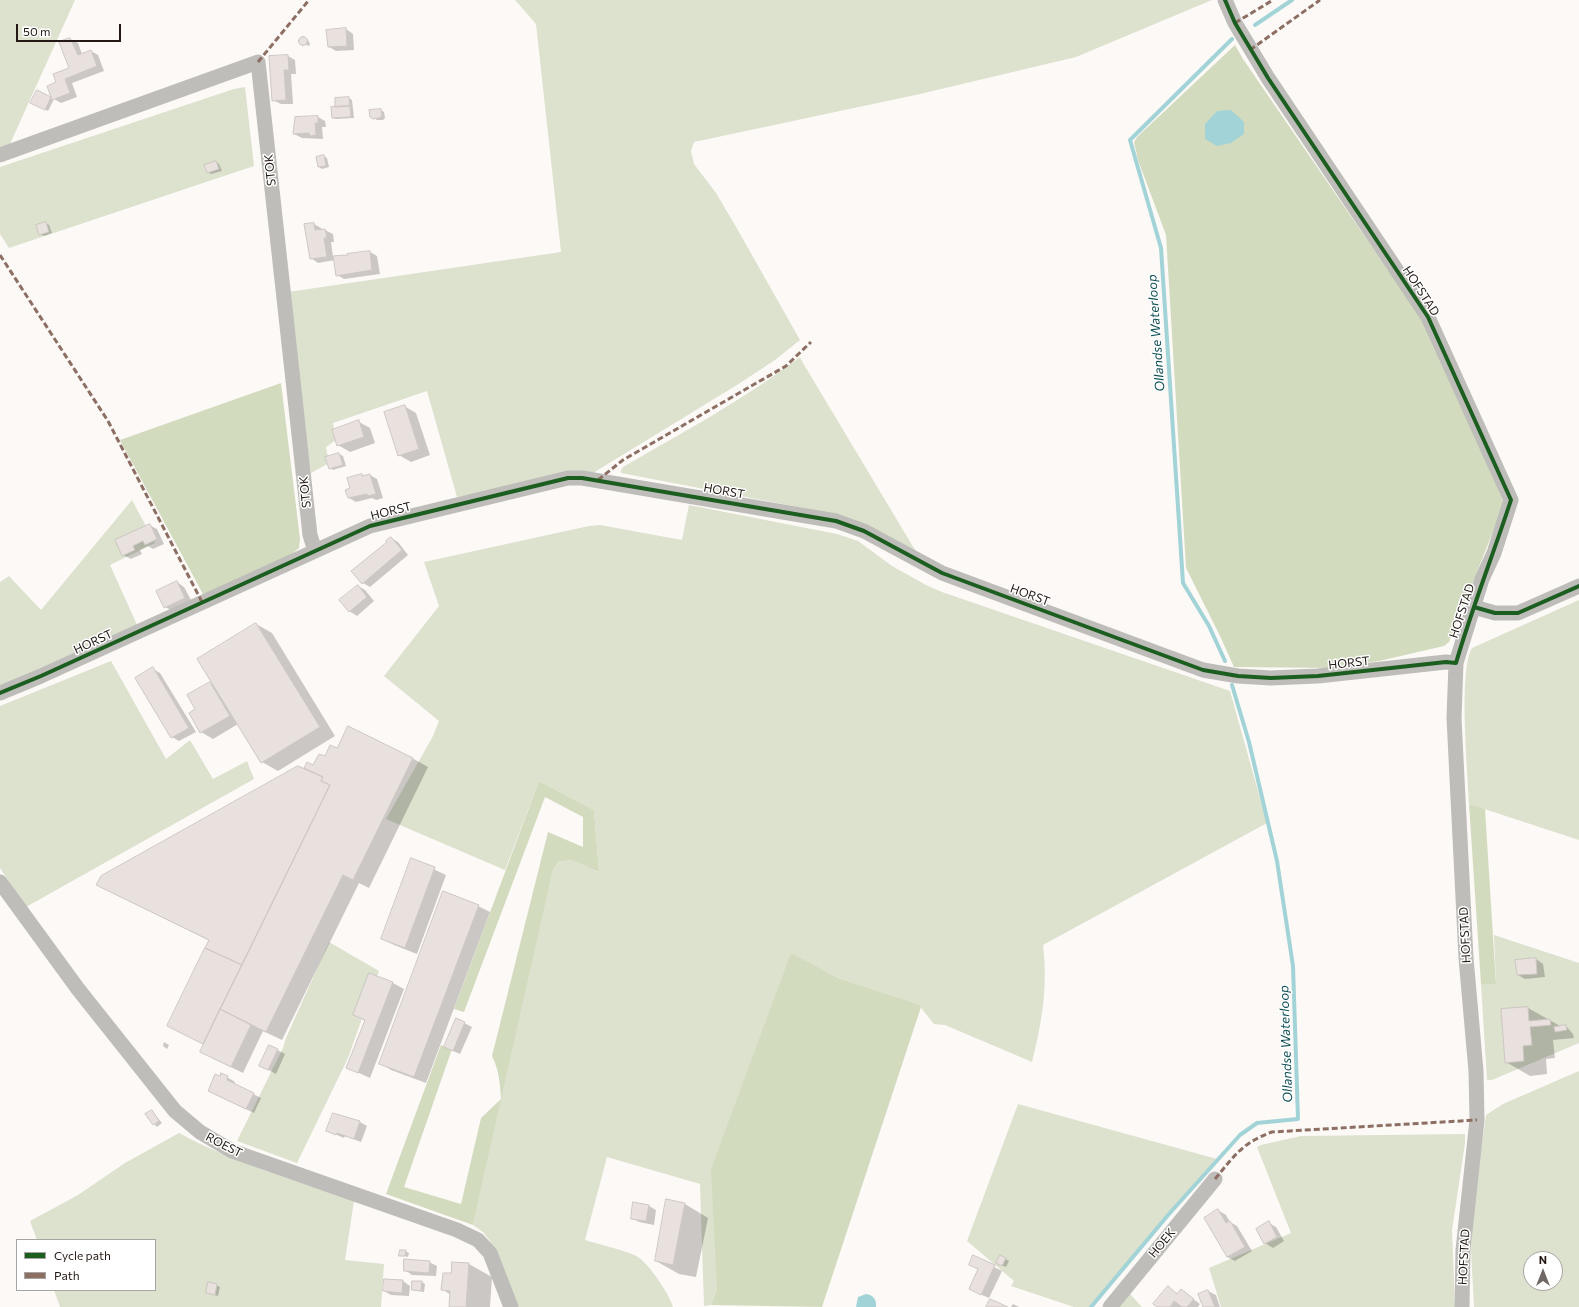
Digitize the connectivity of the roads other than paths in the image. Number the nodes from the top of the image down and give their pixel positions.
1 (1225, 0) edge
2 (0, 155) edge
3 (315, 551) junction
4 (1579, 586) edge
5 (1474, 607) junction
6 (1456, 663) junction
7 (0, 693) edge
8 (0, 882) edge
9 (1215, 1179) dead end
10 (511, 1307) edge
11 (1110, 1307) edge
12 (1462, 1307) edge

1 - 5 street, HOFSTAD
2 - 3 street, STOK
3 - 6 street, HORST
3 - 7 street, HORST
4 - 5 street
5 - 6 street, HOFSTAD
6 - 12 street, HOFSTAD
8 - 10 street, ROEST
9 - 11 street, HOEK

